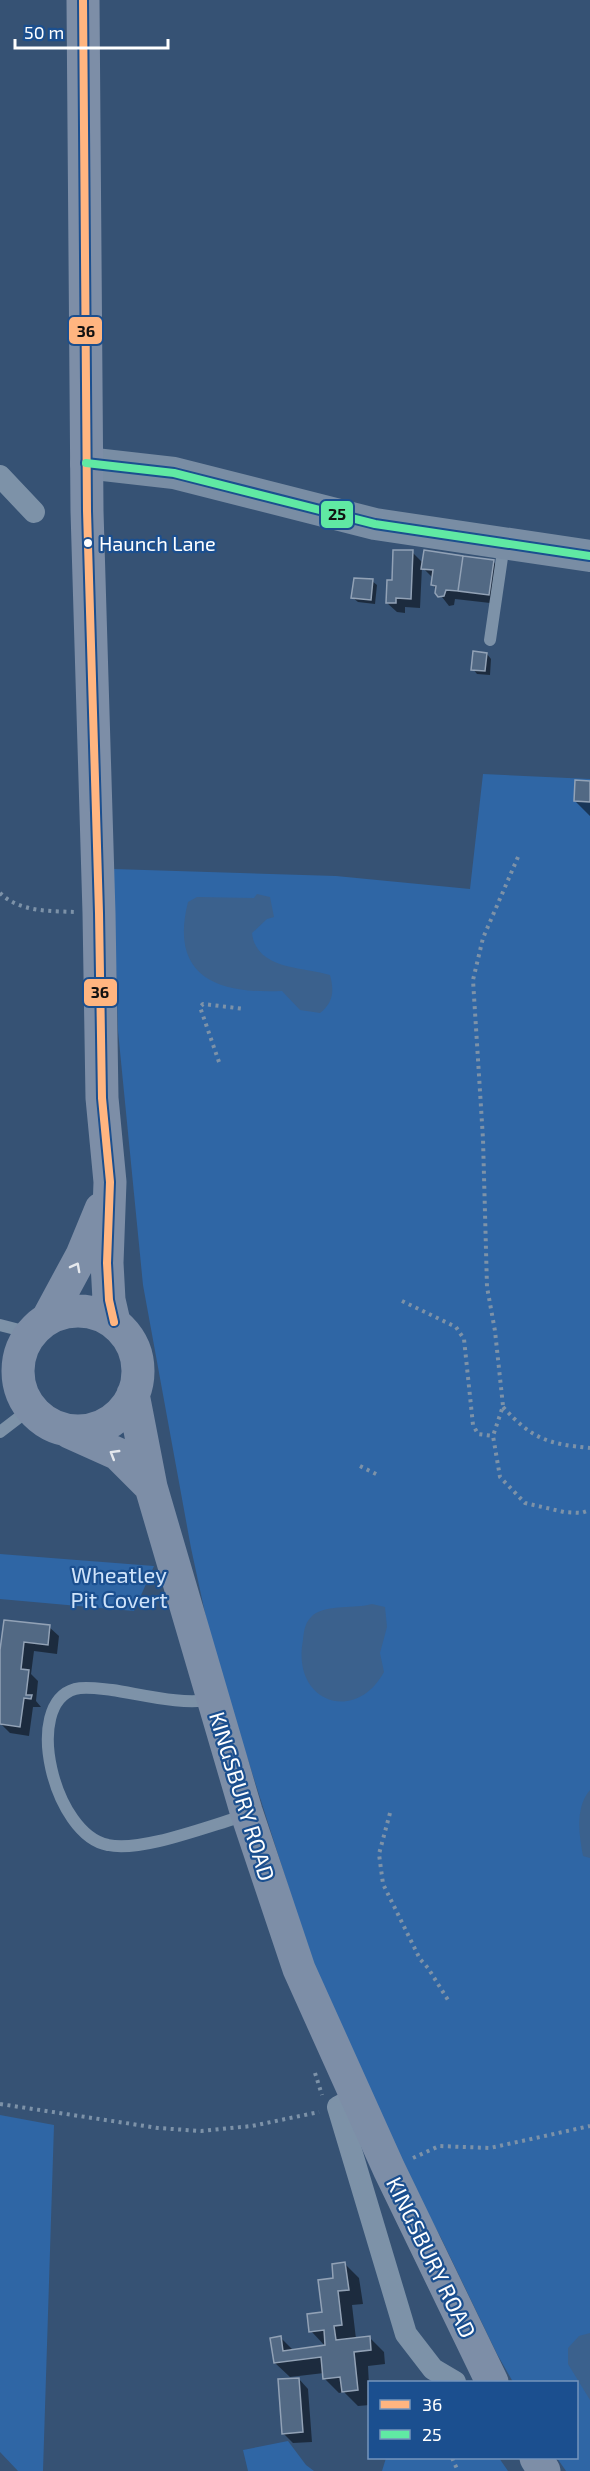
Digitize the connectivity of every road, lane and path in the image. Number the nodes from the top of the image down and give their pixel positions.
1 (83, 0) edge
2 (86, 463) junction
3 (0, 476) edge
4 (34, 513) dead end
5 (504, 543) junction
6 (590, 556) edge
7 (490, 640) dead end
8 (518, 857) dead end
9 (0, 893) edge
10 (99, 913) junction
11 (245, 1009) dead end
12 (219, 1062) dead end
13 (110, 1182) junction
14 (402, 1301) dead end
15 (114, 1322) junction
16 (26, 1325) edge
17 (133, 1394) junction
18 (503, 1406) junction
19 (30, 1409) junction
20 (0, 1432) edge
21 (69, 1432) junction
22 (493, 1436) junction
23 (590, 1448) edge
24 (360, 1466) dead end
25 (378, 1475) dead end
26 (151, 1487) junction
27 (590, 1510) edge
28 (213, 1698) junction
29 (246, 1811) junction
30 (390, 1813) dead end
31 (448, 2000) dead end
32 (347, 2102) junction
33 (0, 2104) edge
34 (590, 2127) edge
35 (389, 2169) junction
36 (453, 2381) edge
37 (492, 2381) edge

1 - 2 main road, KINGSBURY ROAD
2 - 5 street
2 - 10 main road, KINGSBURY ROAD
3 - 4 street
5 - 6 street
5 - 7 lane
8 - 18 path
9 - 10 path
10 - 13 main road, KINGSBURY ROAD
11 - 12 path
13 - 15 main road, KINGSBURY ROAD
16 -> 13 main road, KINGSBURY ROAD
14 - 22 path
15 - 16 main road
15 - 17 main road, KINGSBURY ROAD
16 - 19 main road, KINGSBURY ROAD
17 - 21 main road, KINGSBURY ROAD
17 - 26 main road, KINGSBURY ROAD
18 - 22 path
18 - 23 path
19 - 20 lane
19 - 21 main road, KINGSBURY ROAD
26 -> 21 main road, KINGSBURY ROAD
22 - 27 path
24 - 25 path
26 - 28 main road, KINGSBURY ROAD
28 - 29 main road, KINGSBURY ROAD
28 - 29 lane
29 - 32 main road, KINGSBURY ROAD
30 - 31 path
32 - 33 path
32 - 35 main road, KINGSBURY ROAD
32 - 36 street, KINGSBURY ROAD
34 - 35 path
35 - 37 main road, KINGSBURY ROAD

